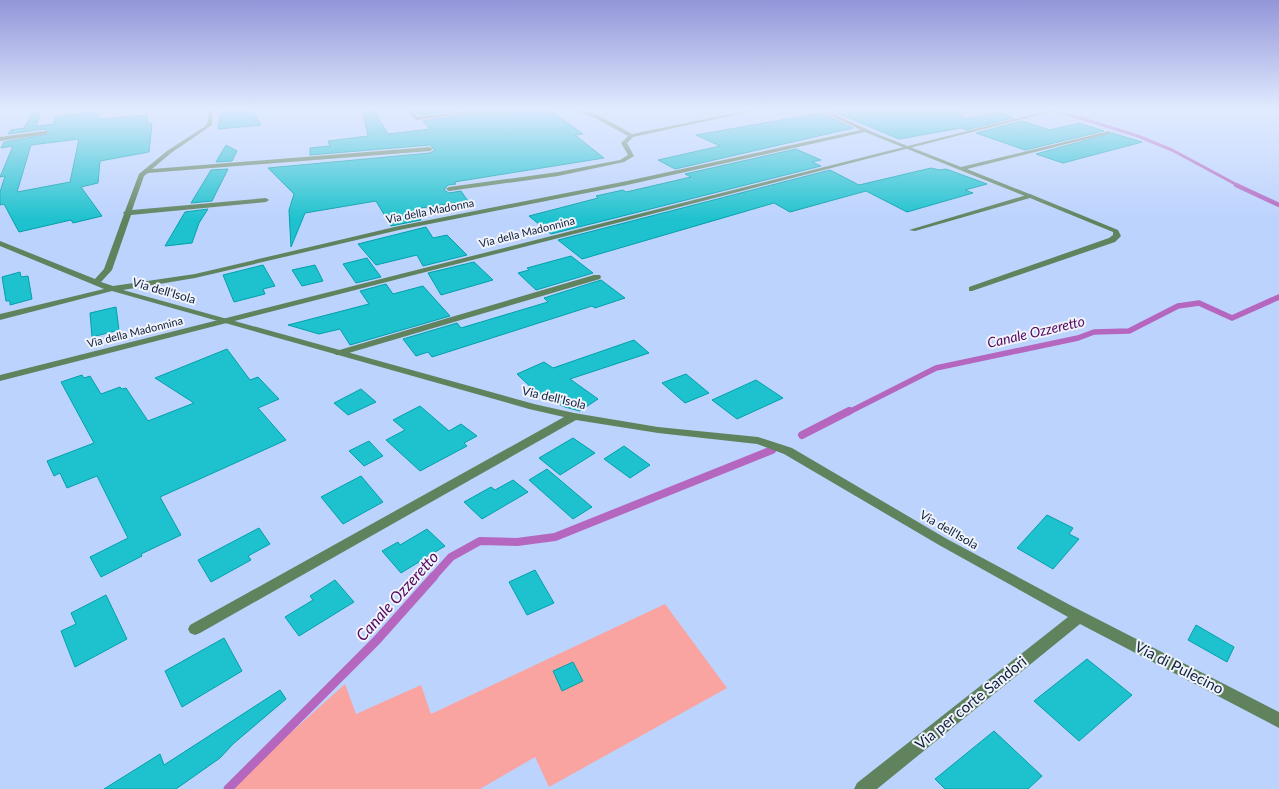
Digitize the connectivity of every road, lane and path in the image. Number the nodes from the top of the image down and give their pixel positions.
1 (179, 146) edge
2 (626, 146) edge
3 (797, 146) edge
4 (901, 146) edge
5 (909, 146) edge
6 (1053, 146) edge
7 (904, 147) junction
8 (430, 148) dead end
9 (960, 169) junction
10 (145, 171) junction
11 (449, 189) dead end
12 (1030, 196) junction
13 (266, 200) dead end
14 (126, 213) junction
15 (913, 230) dead end
16 (0, 243) edge
17 (597, 276) dead end
18 (97, 282) junction
19 (972, 289) dead end
20 (107, 290) junction
21 (0, 317) edge
22 (224, 321) junction
23 (339, 353) junction
24 (0, 378) edge
25 (574, 416) junction
26 (1080, 616) junction
27 (195, 629) dead end
28 (1279, 720) edge
29 (863, 789) edge

1 - 10 street
2 - 11 street
3 - 20 street, Via della Madonna
4 - 7 street
5 - 7 street, Via della Madonnina
6 - 9 street
7 - 9 street
7 - 22 street, Via della Madonnina
8 - 10 street
9 - 12 street
10 - 14 street
12 - 15 street
12 - 19 street
13 - 14 street
14 - 18 street
16 - 18 street, Via dell'Isola
17 - 23 street
18 - 20 street, Via dell'Isola
20 - 21 street, Via della Madonna
20 - 22 street, Via dell'Isola
22 - 23 street, Via dell'Isola
22 - 24 street, Via della Madonnina
23 - 25 street, Via dell'Isola
25 - 26 street, Via dell'Isola
25 - 27 street
26 - 28 street, Via di Pulecino
26 - 29 street, Via per corte Sandori

